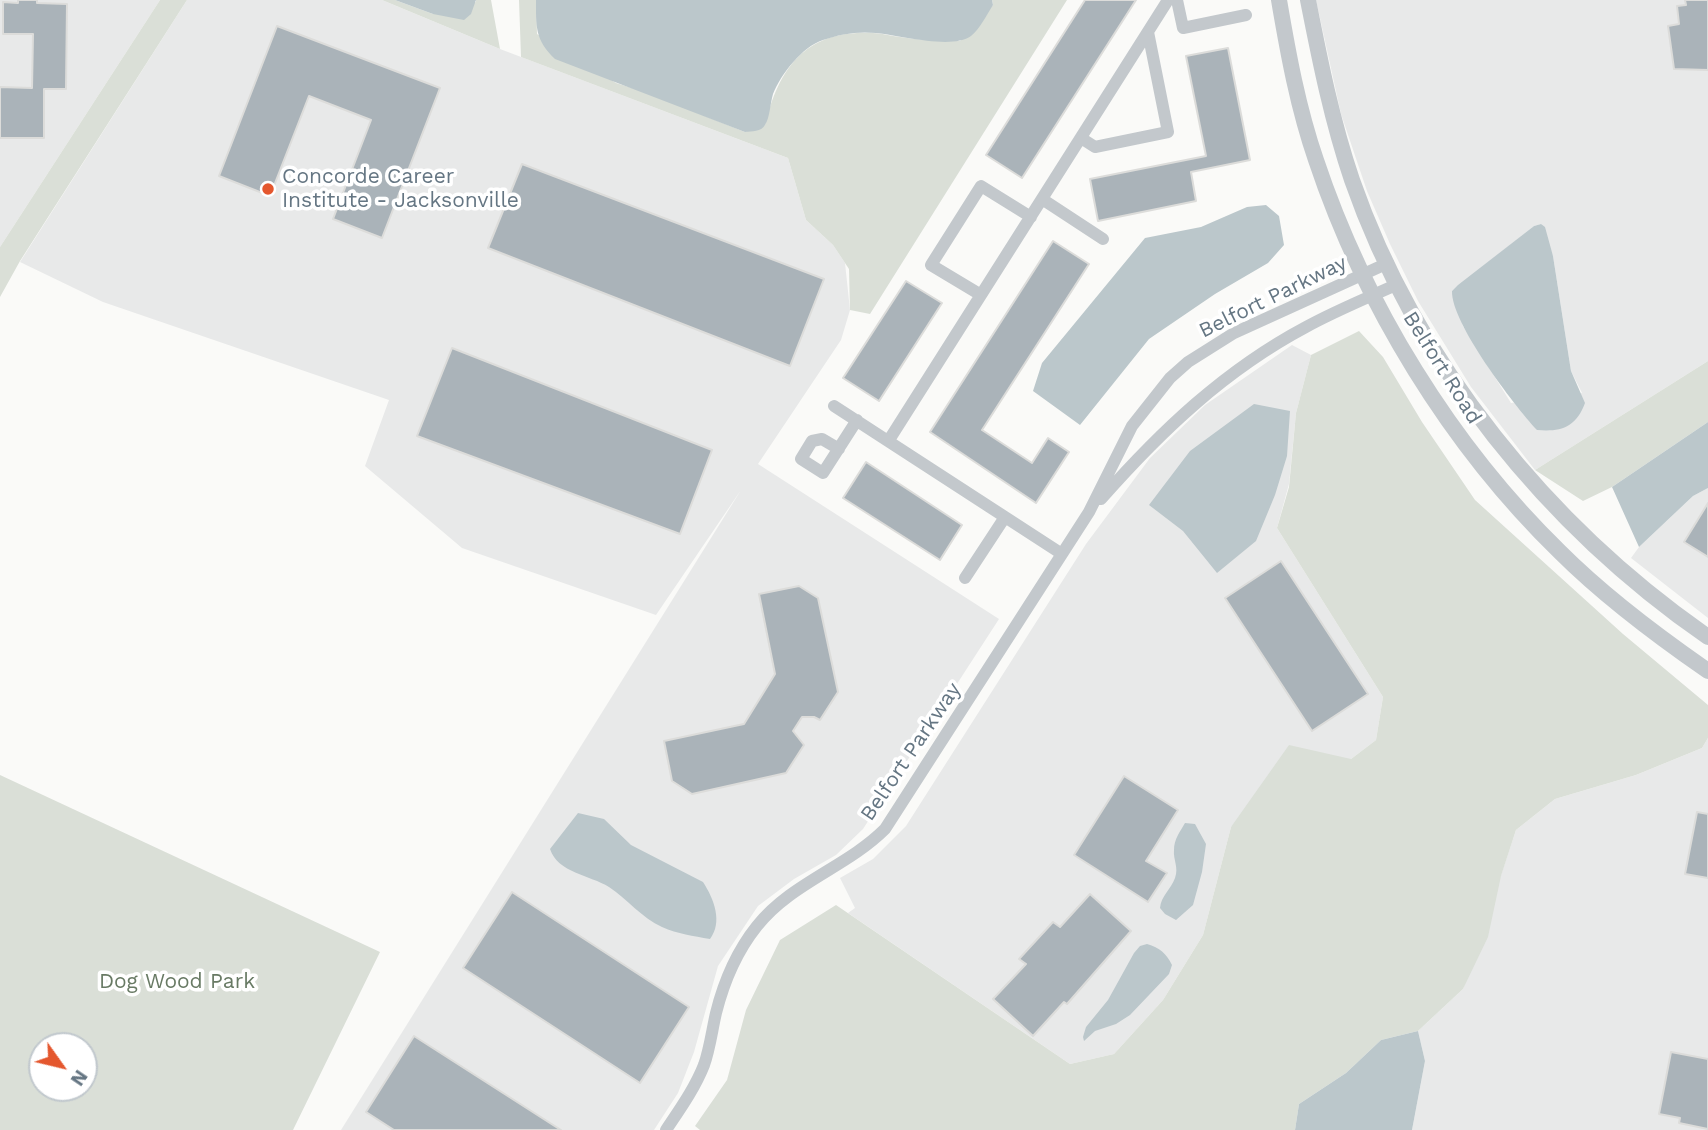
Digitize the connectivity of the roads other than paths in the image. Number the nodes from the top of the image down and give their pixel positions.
1 (1168, 0) edge
2 (1177, 0) edge
3 (1279, 0) edge
4 (1308, 0) edge
5 (1246, 16) dead end
6 (1148, 32) junction
7 (1081, 138) junction
8 (1042, 199) junction
9 (1031, 217) junction
10 (1104, 239) dead end
11 (1388, 263) junction
12 (1363, 275) junction
13 (1398, 284) junction
14 (981, 295) junction
15 (1373, 296) junction
16 (834, 406) dead end
17 (857, 420) junction
18 (888, 440) junction
19 (839, 449) dead end
20 (1089, 512) junction
21 (1005, 517) junction
22 (1062, 554) junction
23 (965, 578) dead end
24 (1708, 637) edge
25 (1708, 671) edge
26 (666, 1130) edge

1 - 6 street
2 - 5 street
3 - 12 street, Belfort Road
4 - 11 street, Belfort Road
6 - 7 street
6 - 7 street
7 - 8 street
8 - 9 street
8 - 10 street
9 - 14 street
9 - 14 street
11 - 12 street, Belfort Parkway
11 - 13 street, Belfort Road
12 - 15 street, Belfort Road
12 - 20 street, Belfort Parkway
13 - 15 street, Belfort Parkway
13 - 24 street, Belfort Road
14 - 18 street
15 - 20 street, Belfort Parkway
15 - 25 street, Belfort Road
16 - 17 street
17 - 18 street
17 - 19 street
18 - 21 street
20 - 22 street, Belfort Parkway
21 - 22 street
21 - 23 street
22 - 26 street, Belfort Parkway

